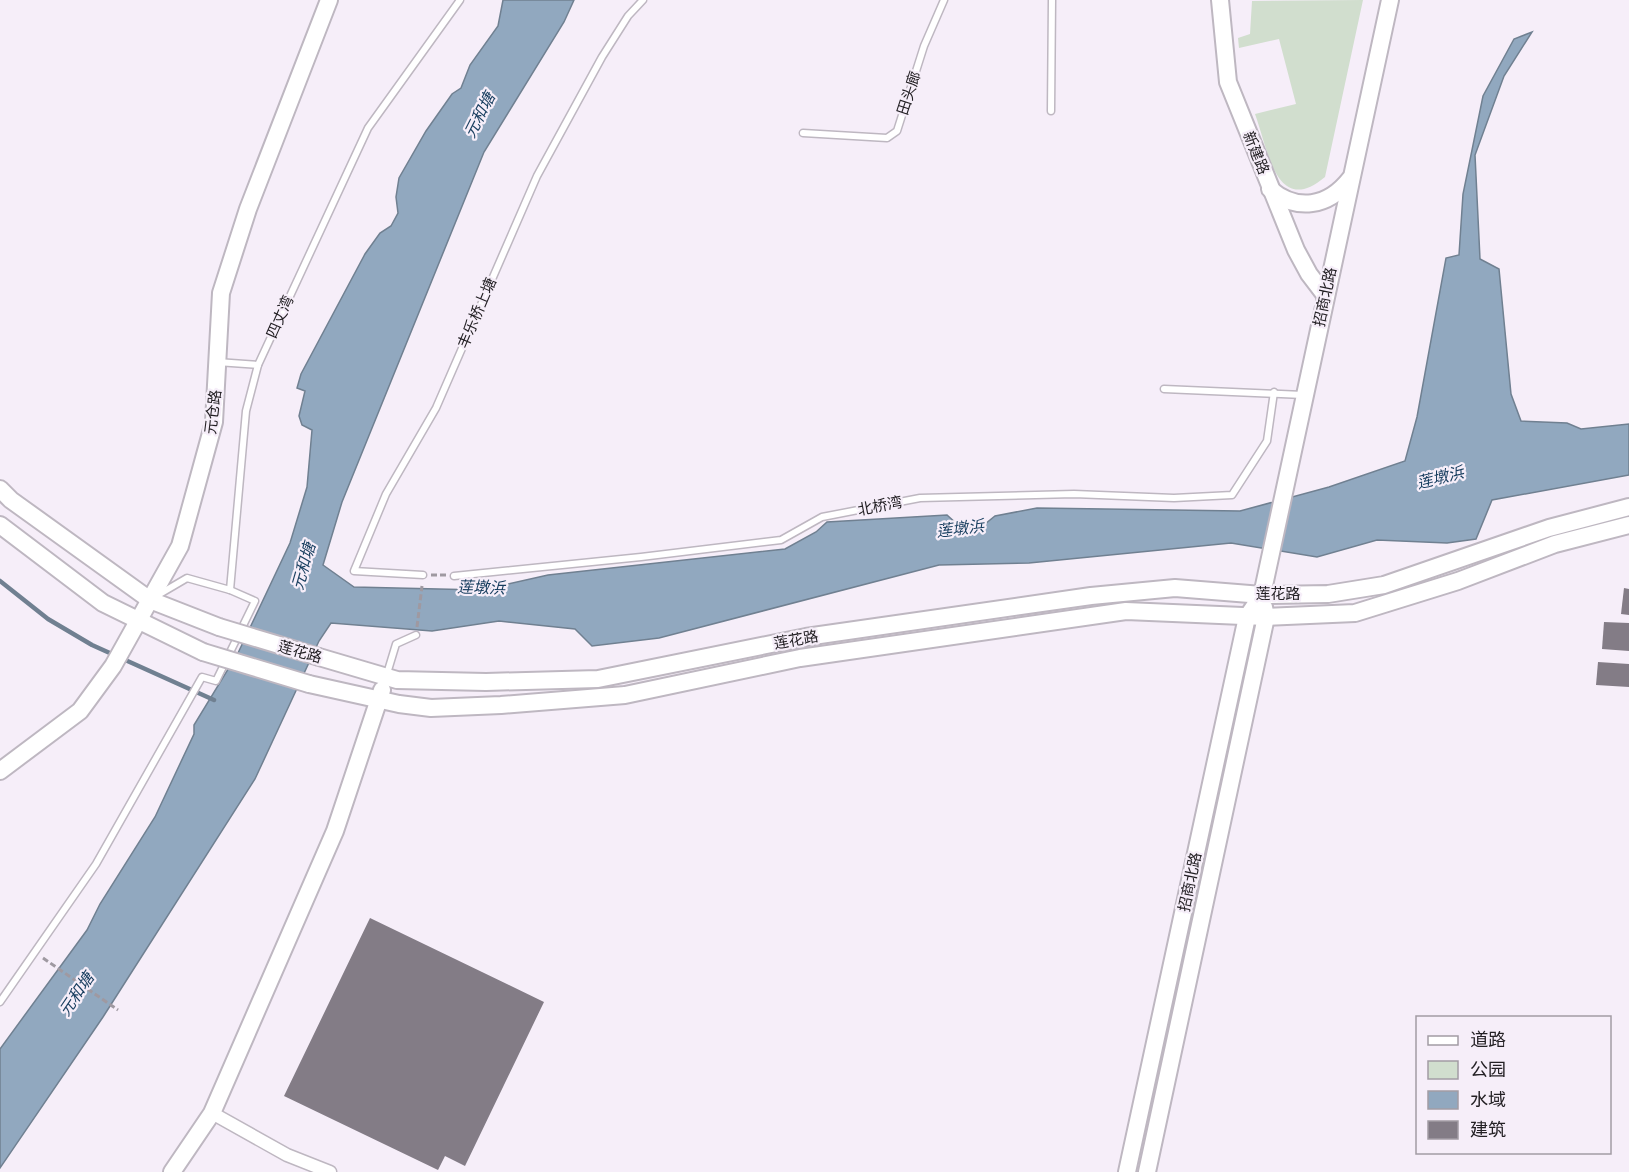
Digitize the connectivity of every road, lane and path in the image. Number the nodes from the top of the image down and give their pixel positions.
1 (329, 0) edge
2 (643, 0) edge
3 (944, 0) edge
4 (1052, 0) edge
5 (1220, 0) edge
6 (1390, 0) edge
7 (456, 2) edge
8 (1051, 111) dead end
9 (803, 133) dead end
10 (1350, 178) junction
11 (1270, 189) junction
12 (1325, 296) junction
13 (217, 362) junction
14 (258, 365) junction
15 (1164, 389) dead end
16 (1274, 392) junction
17 (1303, 395) junction
18 (0, 489) edge
19 (1629, 507) edge
20 (0, 525) edge
21 (1629, 525) edge
22 (423, 575) junction
23 (454, 576) joint
24 (230, 590) junction
25 (1262, 595) junction
26 (150, 600) junction
27 (1247, 617) junction
28 (1266, 617) junction
29 (137, 622) junction
30 (416, 635) joint
31 (386, 677) junction
32 (379, 700) junction
33 (0, 771) edge
34 (36, 953) junction
35 (0, 1002) edge
36 (118, 1010) dead end
37 (212, 1113) junction
38 (172, 1172) edge
39 (330, 1172) edge
40 (1127, 1172) edge
41 (1147, 1172) edge

1 - 13 street, 元仓路
2 - 22 lane, 丰乐桥上塘
3 - 9 lane, 田头廊
4 - 8 lane
5 - 11 street, 新建路
6 - 10 street, 招商北路
7 - 14 lane, 四丈湾
10 - 11 street
10 - 12 street, 招商北路
11 - 12 street, 新建路
12 - 17 street, 招商北路
13 - 14 lane
13 - 26 street, 元仓路
14 - 24 lane, 四丈湾
15 - 16 lane
16 - 17 lane
16 - 23 lane, 北桥湾
17 - 25 street, 招商北路
18 - 26 street, 莲花路
19 - 25 street, 莲花路
20 - 29 street, 莲花路
21 - 28 street, 莲花路
22 - 23 path
22 - 30 path
24 - 26 lane
24 - 34 lane
25 - 27 street, 招商北路
25 - 28 street, 招商北路
25 - 31 street, 莲花路
26 - 29 street, 元仓路
26 - 31 street, 莲花路, bridge
27 - 28 street, 莲花路
27 - 32 street, 莲花路
27 - 40 street, 招商北路
28 - 41 street, 招商北路
29 - 32 street, 莲花路, bridge
29 - 33 street, 元仓路
30 - 31 lane
31 - 32 street
32 - 37 street
34 - 35 lane
34 - 36 path
37 - 38 street
37 - 39 street

